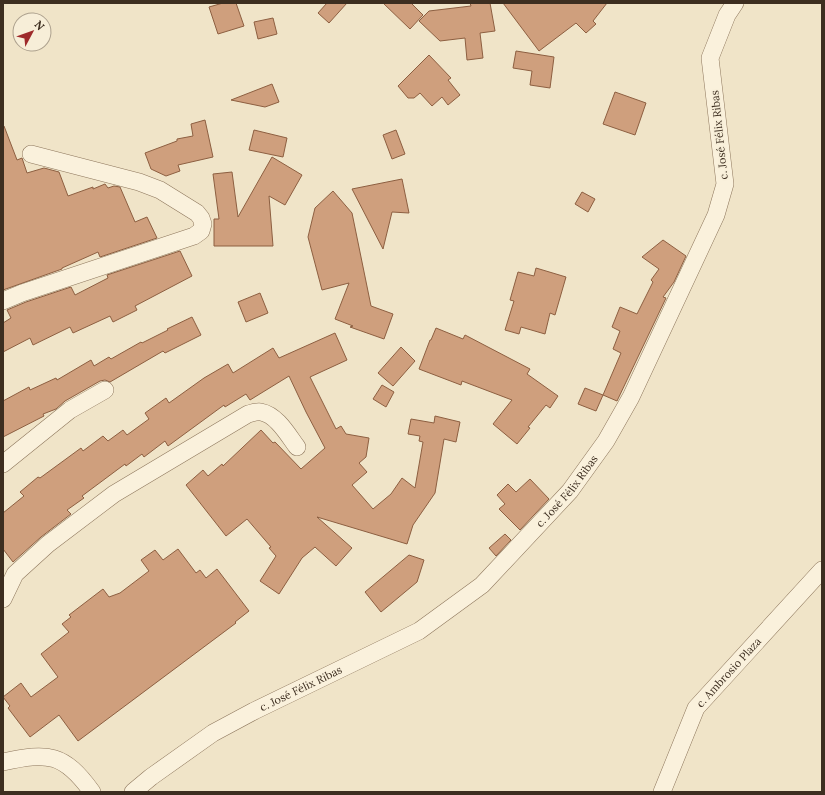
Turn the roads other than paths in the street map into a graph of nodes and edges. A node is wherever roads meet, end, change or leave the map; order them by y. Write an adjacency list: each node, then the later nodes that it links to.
1 (735, 3): 11 (street, c. José Félix Ribas)
2 (31, 154): 3 (street)
3 (3, 301)
4 (105, 390): 6 (street)
5 (297, 446): 8 (street)
6 (3, 464)
7 (822, 570): 12 (street, c. Ambrosio Plaza)
8 (3, 599)
9 (3, 762): 10 (street)
10 (92, 792)
11 (133, 792)
12 (662, 792)

